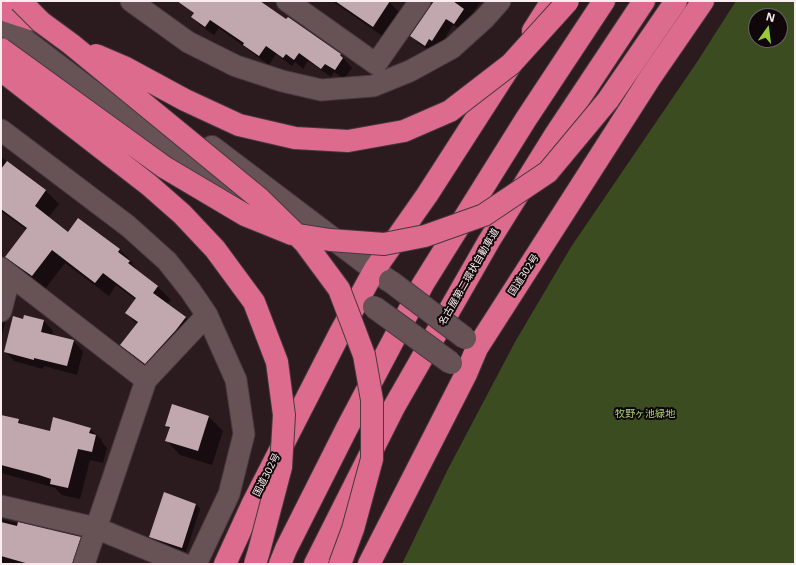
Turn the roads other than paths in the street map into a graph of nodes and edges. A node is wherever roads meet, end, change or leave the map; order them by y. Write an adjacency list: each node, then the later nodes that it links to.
1 (8, 1): 16 (highway, bridge)
2 (19, 1): 16 (highway, bridge); 24 (street)
3 (26, 1): 16 (highway, bridge)
4 (131, 1): 21 (street)
5 (287, 1): 19 (street)
6 (420, 1): 19 (street)
7 (500, 1): 21 (street)
8 (552, 1): 24 (highway, 国道302号)
9 (568, 1): 17 (highway, bridge)
10 (604, 1): 38 (highway)
11 (644, 1): 39 (highway, 名古屋第二環状自動車道)
12 (676, 1): 18 (highway, bridge)
13 (703, 1): 28 (highway, 国道302号)
14 (1, 9): 16 (highway)
15 (1, 22): 25 (street)
16 (41, 22): 17 (highway, bridge)
17 (71, 44): 40 (highway, bridge)
18 (1, 49)
19 (376, 64): 21 (street)
20 (1, 70): 37 (highway, bridge)
21 (378, 84)
22 (1, 130): 27 (street)
23 (6, 272): 26 (street); 30 (street)
24 (382, 275): 25 (highway, 国道302号); 28 (street, bridge)
25 (367, 301): 29 (street, bridge); 36 (highway, 国道302号)
26 (1, 311)
27 (207, 315): 30 (street); 35 (street)
28 (471, 343): 29 (highway, 国道302号)
29 (458, 369): 41 (highway, 国道302号)
30 (146, 380): 32 (street)
31 (1, 506): 32 (street)
32 (96, 528): 33 (street); 34 (street)
33 (84, 564)
34 (183, 564)
35 (196, 564)
36 (224, 564)
37 (254, 564)
38 (280, 564)
39 (314, 564)
40 (340, 564)
41 (369, 564)

